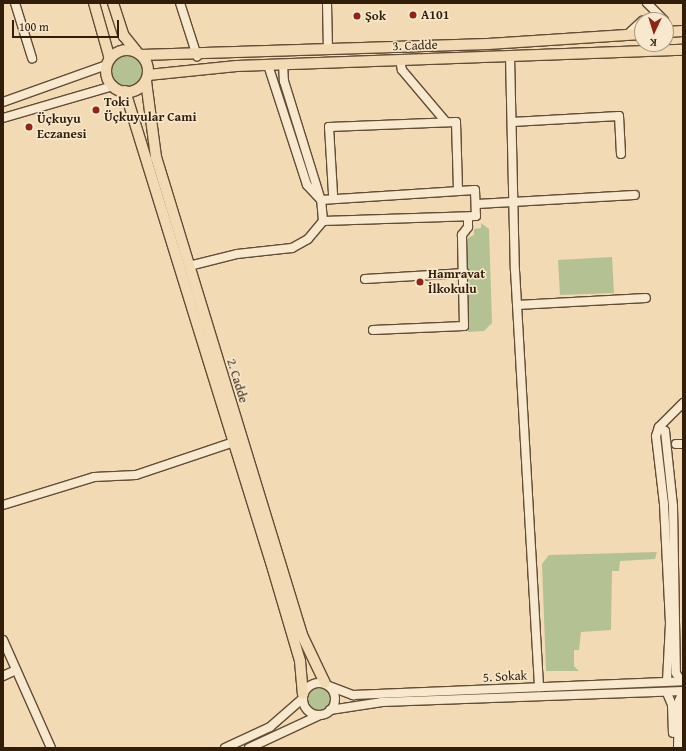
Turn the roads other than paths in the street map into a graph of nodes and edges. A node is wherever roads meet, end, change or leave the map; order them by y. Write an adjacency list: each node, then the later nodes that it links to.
1 (15, 3): 17 (street)
2 (94, 3): 19 (main road)
3 (113, 3): 14 (main road)
4 (180, 3): 15 (street)
5 (327, 3): 12 (street)
6 (647, 3): 7 (street)
7 (654, 10): 8 (street)
8 (652, 12)
9 (634, 28): 10 (street)
10 (628, 34): 11 (main road, 3. Cadde); 12 (main road, 3. Cadde)
11 (634, 34)
12 (328, 50): 15 (main road, 3. Cadde)
13 (683, 50): 16 (main road, 3. Cadde)
14 (139, 53): 15 (main road, 3. Cadde); 19 (main road); 22 (main road)
15 (197, 56)
16 (510, 56): 18 (main road, 3. Cadde); 28 (street)
17 (32, 58)
18 (400, 60): 20 (main road, 3. Cadde); 27 (street)
19 (108, 62): 23 (main road); 25 (street)
20 (283, 64): 21 (main road, 3. Cadde); 33 (street)
21 (268, 65): 22 (main road, 3. Cadde); 33 (street)
22 (147, 78): 24 (main road); 38 (main road, 2. Cadde)
23 (113, 86): 24 (main road); 26 (street)
24 (125, 91): 46 (main road, 2. Cadde)
25 (3, 102)
26 (3, 118)
27 (446, 122): 30 (street); 31 (street)
28 (512, 122): 29 (street); 34 (street)
29 (621, 154)
30 (458, 191): 33 (street); 35 (street)
31 (333, 194)
32 (635, 195): 34 (street)
33 (321, 200): 37 (street)
34 (515, 202): 35 (street); 42 (street)
35 (477, 204): 36 (street)
36 (468, 218): 37 (street); 39 (street)
37 (324, 221): 38 (street)
38 (189, 266): 54 (main road, 2. Cadde)
39 (465, 273): 40 (street); 43 (street)
40 (365, 279)
41 (646, 298): 42 (street)
42 (517, 305): 55 (street)
43 (372, 330)
44 (683, 402): 45 (street)
45 (659, 427): 48 (street); 52 (street)
46 (234, 442): 47 (street); 58 (main road, 2. Cadde)
47 (3, 505)
48 (680, 623): 53 (street)
49 (3, 640): 50 (street)
50 (16, 670): 51 (street); 61 (street)
51 (3, 676)
52 (667, 681): 53 (street, 5. Sokak); 55 (street, 5. Sokak)
53 (682, 681)
54 (327, 685): 55 (street, 5. Sokak); 58 (street); 59 (street)
55 (539, 687)
56 (683, 691): 57 (street, 5. Sokak); 65 (street)
57 (667, 693): 59 (street, 5. Sokak); 64 (street)
58 (303, 696): 60 (street); 62 (street)
59 (330, 710): 60 (street)
60 (320, 715): 63 (street)
61 (51, 748)
62 (225, 748)
63 (249, 748)
64 (673, 748)
65 (678, 748)

